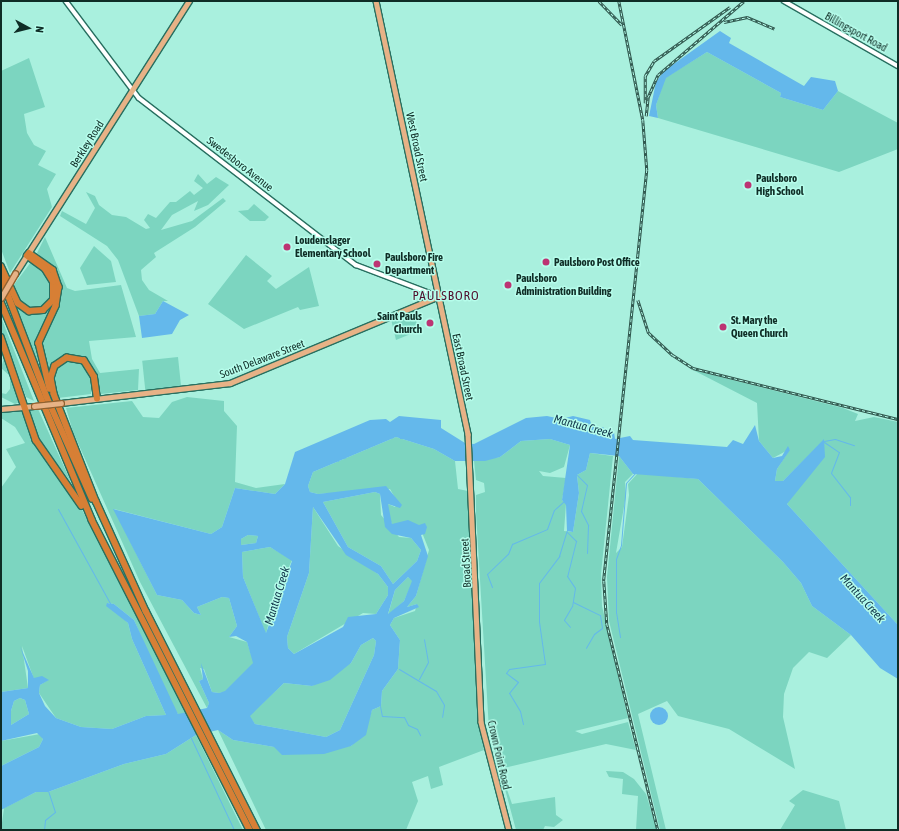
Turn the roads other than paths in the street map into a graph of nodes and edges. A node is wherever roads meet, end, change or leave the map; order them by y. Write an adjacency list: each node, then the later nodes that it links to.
1 (66, 1): 6 (street, Swedesboro Avenue)
2 (188, 1): 6 (main road, Berkley Road)
3 (376, 1): 10 (main road, West Broad Street)
4 (784, 1): 5 (street, Billingsport Road)
5 (898, 66)
6 (131, 91): 7 (main road, Berkley Road); 10 (street, Swedesboro Avenue)
7 (28, 255): 8 (highway); 11 (main road, Berkley Road, bridge); 17 (highway)
8 (1, 266)
9 (1, 276): 20 (highway)
10 (439, 296): 14 (main road, South Delaware Street); 18 (main road, East Broad Street)
11 (1, 298)
12 (1, 302): 19 (highway)
13 (1, 337): 15 (highway)
14 (97, 399): 15 (main road, South Delaware Street, bridge); 17 (highway)
15 (24, 407): 16 (main road, South Delaware Street); 19 (highway)
16 (1, 409)
17 (70, 433): 20 (highway)
18 (468, 442): 21 (main road, Broad Street)
19 (102, 541): 22 (highway)
20 (135, 586): 23 (highway)
21 (480, 683): 24 (main road, Crown Point Road)
22 (248, 830)
23 (257, 830)
24 (509, 830)

